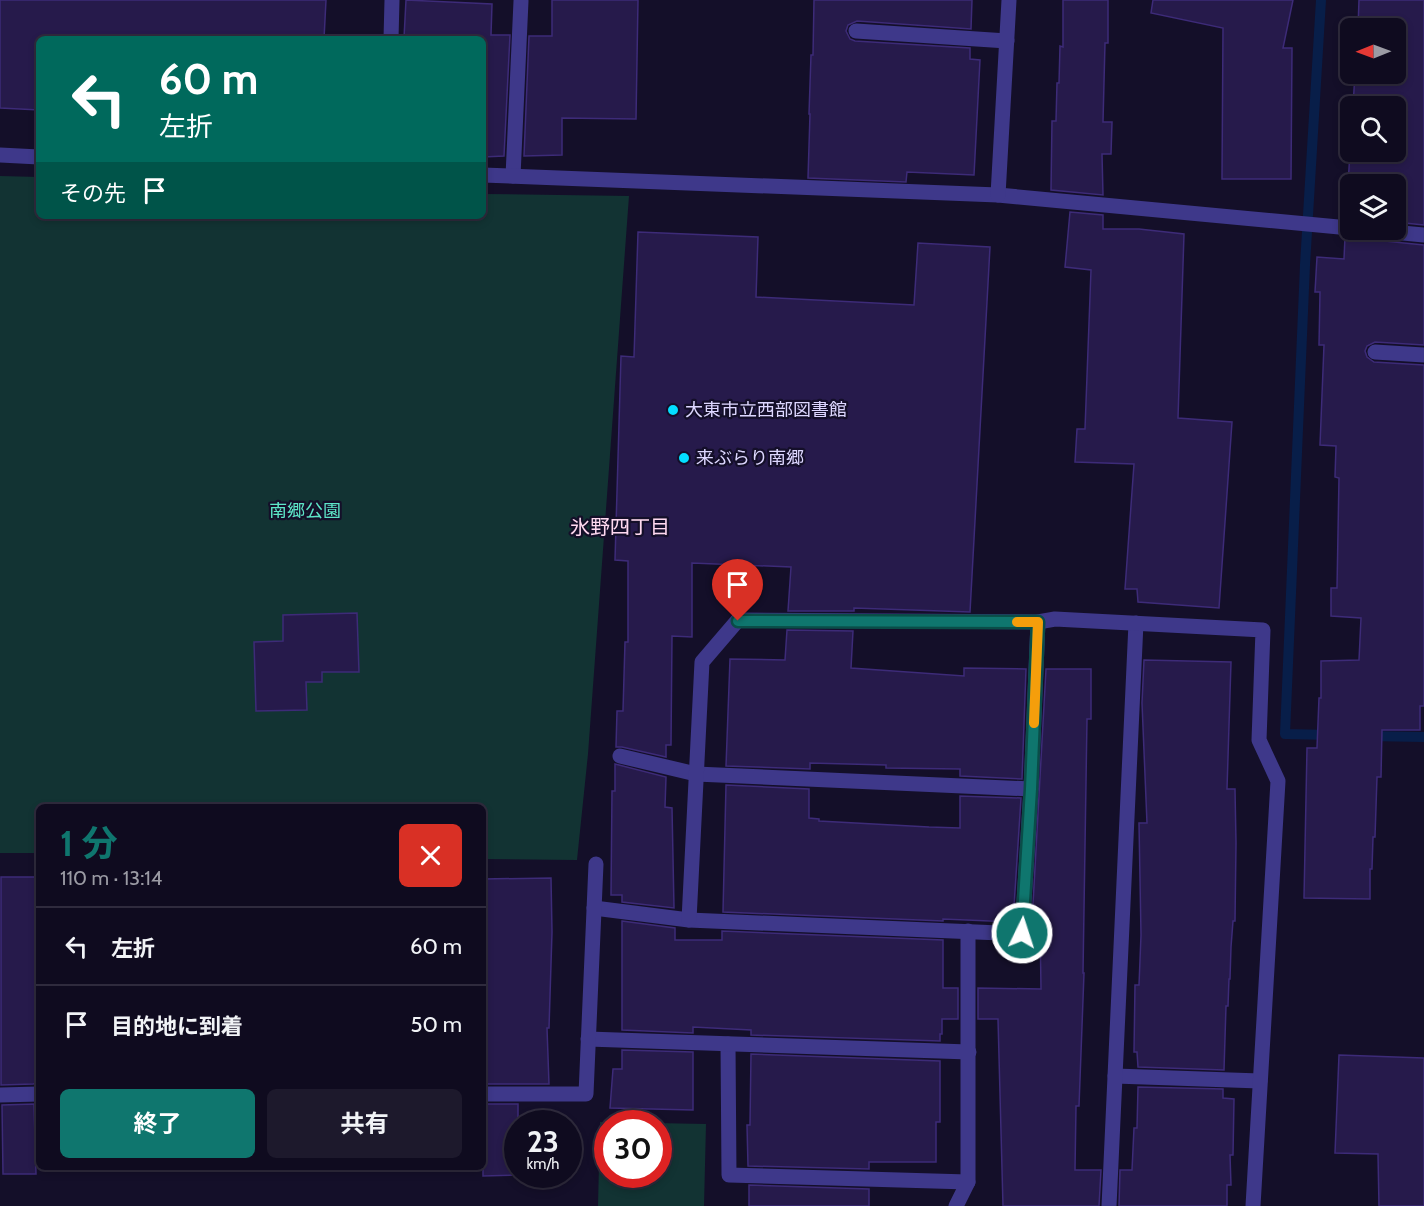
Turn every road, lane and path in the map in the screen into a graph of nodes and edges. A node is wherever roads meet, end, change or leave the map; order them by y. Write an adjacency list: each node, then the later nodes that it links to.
1 (392, 0): 5 (street)
2 (520, 0): 10 (street)
3 (1009, 0): 6 (street)
4 (856, 31): 6 (street)
5 (391, 36)
6 (1007, 41): 11 (street)
7 (0, 155): 8 (street)
8 (36, 157)
9 (486, 175): 10 (street)
10 (513, 176): 11 (street)
11 (998, 195): 12 (street)
12 (1424, 236)
13 (1375, 352): 14 (street)
14 (1424, 355)
15 (1038, 622): 16 (street); 18 (street); 19 (street)
16 (1136, 623): 27 (street); 28 (street)
17 (620, 756): 18 (street)
18 (696, 774): 19 (street); 22 (street)
19 (1031, 789): 23 (street)
20 (596, 864): 21 (street)
21 (594, 908): 22 (street); 24 (street)
22 (688, 920): 23 (street)
23 (968, 931): 26 (street)
24 (588, 1039): 25 (street); 30 (street)
25 (728, 1044): 26 (street); 32 (street)
26 (969, 1052): 32 (street)
27 (1115, 1076): 28 (street); 34 (street)
28 (1260, 1081): 35 (street)
29 (36, 1094): 31 (street)
30 (486, 1094)
31 (0, 1095)
32 (968, 1182): 33 (street)
33 (956, 1206)
34 (1109, 1206)
35 (1253, 1206)

